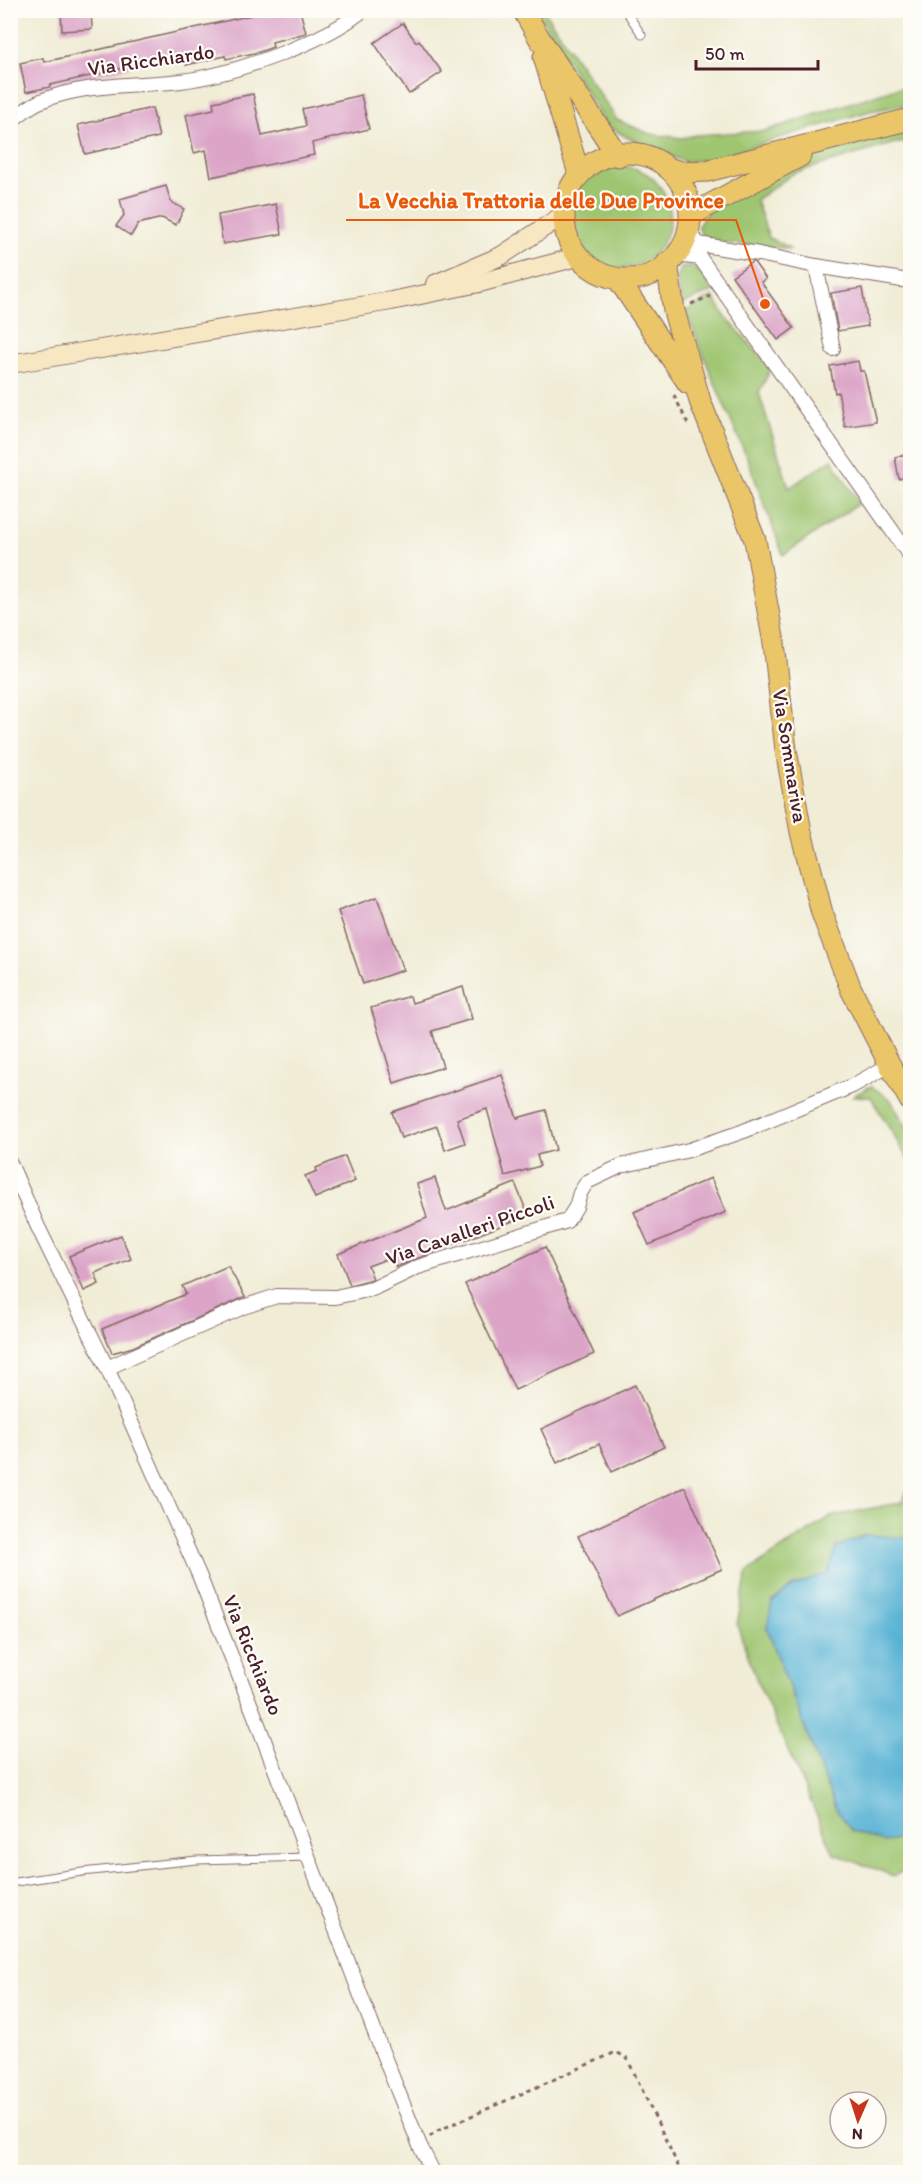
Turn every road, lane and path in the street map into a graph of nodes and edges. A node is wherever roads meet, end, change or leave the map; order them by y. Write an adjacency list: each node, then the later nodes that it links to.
1 (363, 10): 7 (street, Via Ricchiardo)
2 (523, 10): 5 (main road)
3 (625, 10): 4 (lane)
4 (642, 35)
5 (538, 36): 10 (main road); 12 (main road)
6 (10, 83): 7 (lane)
7 (14, 119)
8 (910, 119): 9 (main road)
9 (844, 135): 11 (main road); 14 (main road)
10 (618, 156): 11 (main road); 12 (main road)
11 (668, 168): 14 (main road)
12 (579, 174): 13 (main road)
13 (563, 215): 15 (main road); 21 (main road)
14 (693, 230): 16 (street); 17 (main road); 18 (street)
15 (577, 257): 19 (main road); 21 (main road)
16 (700, 258): 17 (street); 25 (street)
17 (672, 259): 19 (main road); 24 (main road)
18 (816, 266): 20 (street); 22 (street)
19 (618, 279): 24 (main road)
20 (902, 280)
21 (326, 312): 23 (main road)
22 (832, 349)
23 (10, 364)
24 (700, 401): 26 (main road, Via Sommariva)
25 (910, 556)
26 (890, 1065): 27 (main road, Via Sommariva); 29 (street, Via Cavalleri Piccoli)
27 (910, 1100)
28 (10, 1163): 29 (street, Via Ricchiardo)
29 (107, 1368): 30 (street, Via Ricchiardo)
30 (308, 1857): 31 (lane); 32 (street, Via Ricchiardo)
31 (10, 1883)
32 (420, 2146): 33 (street, Via Ricchiardo); 34 (path)
33 (433, 2172)
34 (681, 2172)

